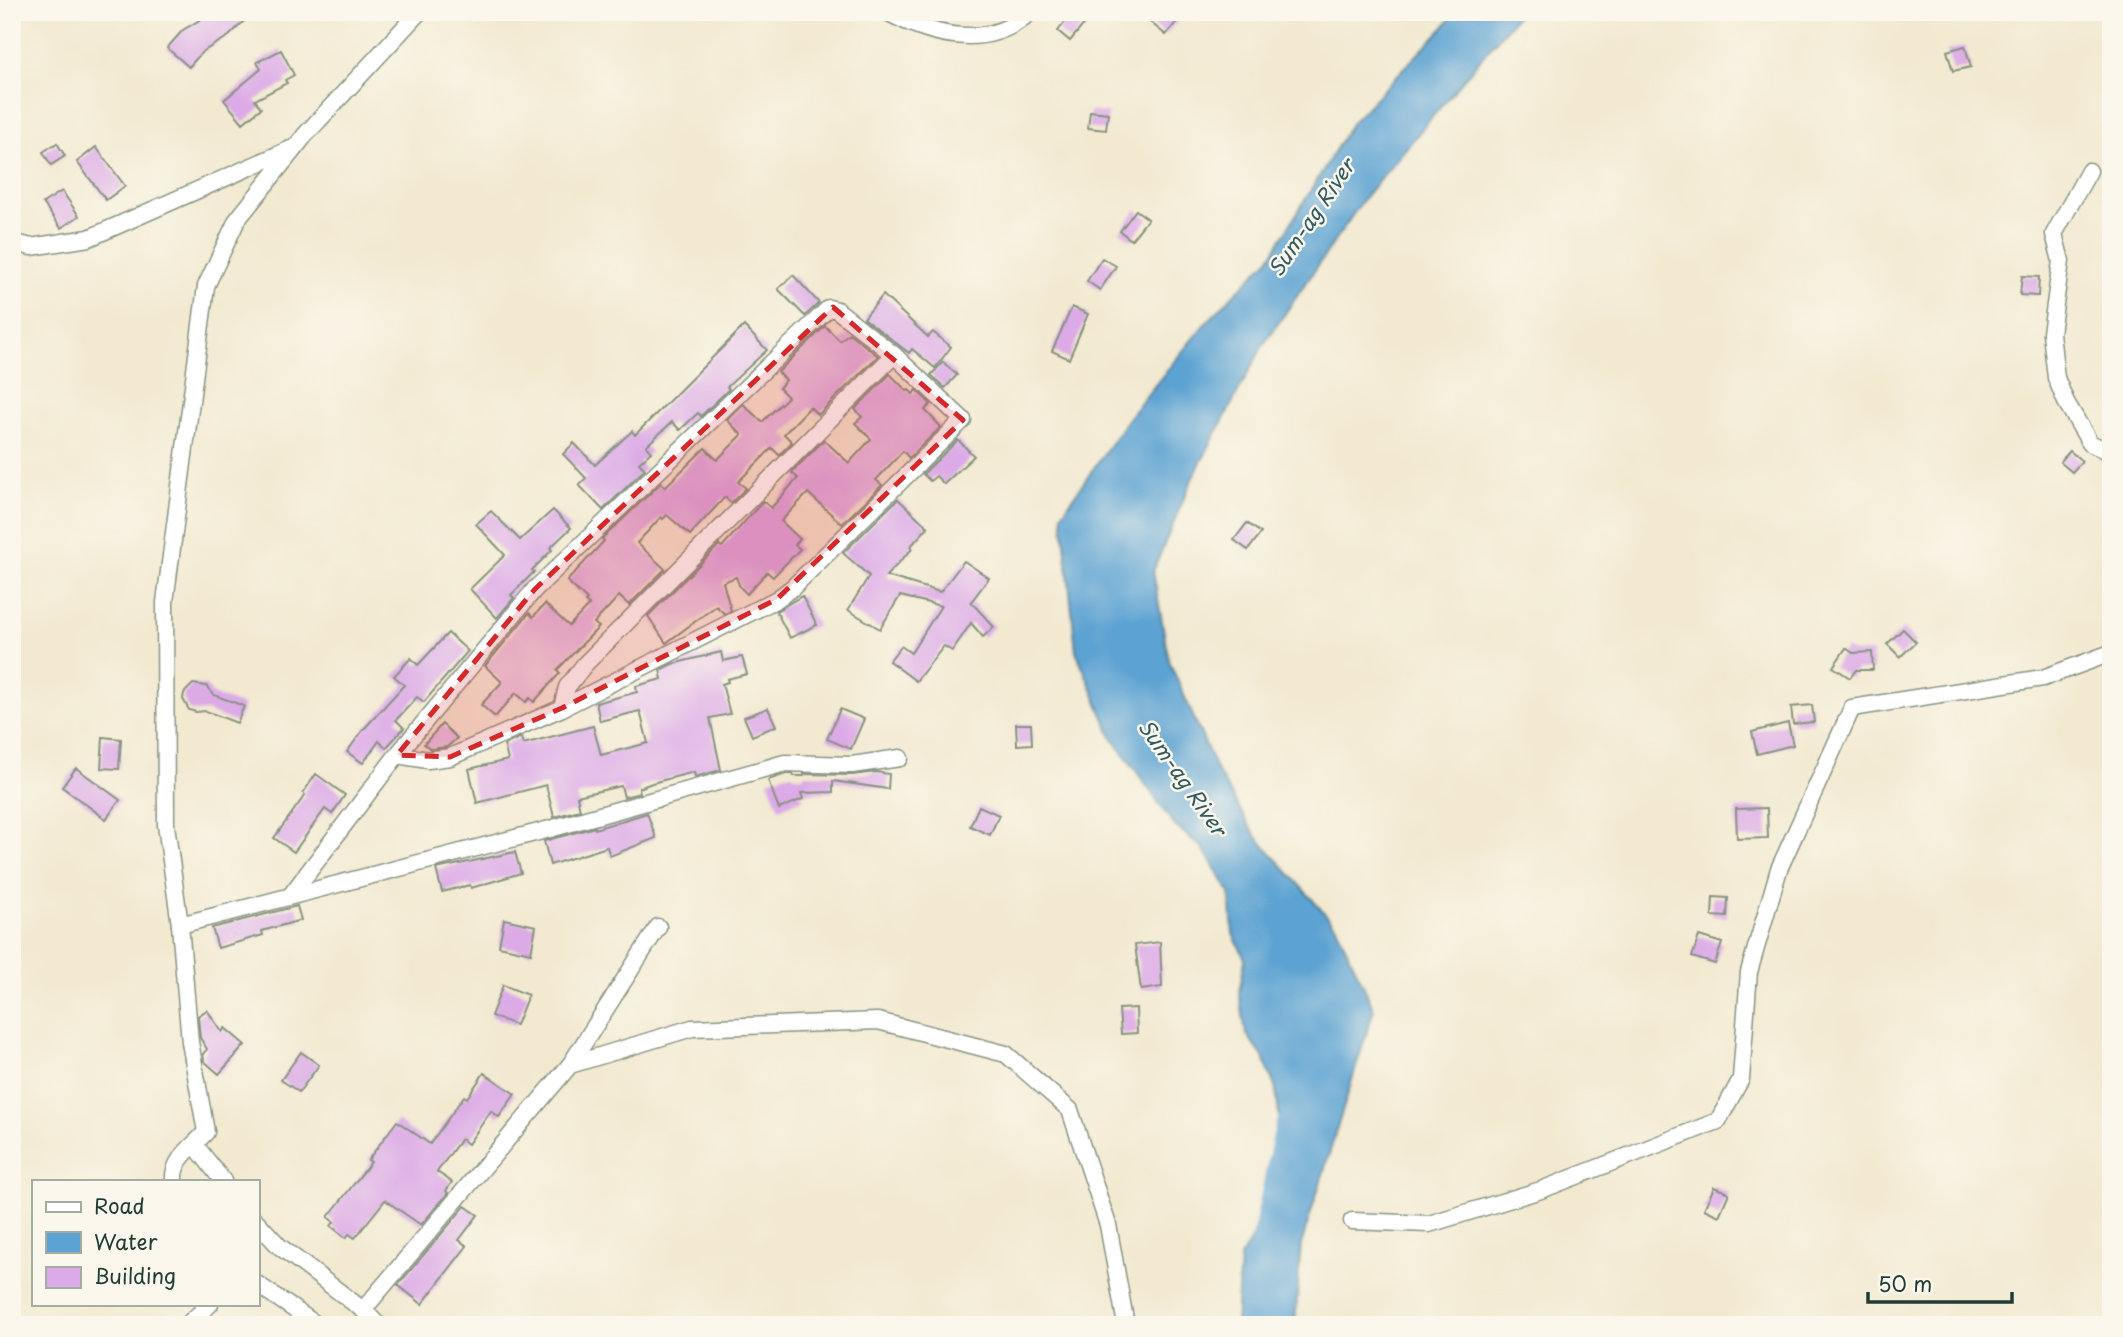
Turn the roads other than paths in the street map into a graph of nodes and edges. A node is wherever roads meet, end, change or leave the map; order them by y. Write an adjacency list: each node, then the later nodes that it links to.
1 (419, 12): 4 (street)
2 (887, 12): 3 (street)
3 (1030, 12)
4 (296, 147): 6 (street); 14 (street)
5 (2090, 171): 8 (street)
6 (12, 242)
7 (894, 355): 10 (street); 10 (street); 11 (street)
8 (2111, 453)
9 (2111, 653): 20 (street)
10 (562, 708): 11 (street)
11 (397, 755): 13 (street)
12 (900, 758): 13 (street)
13 (291, 895): 14 (street)
14 (180, 925): 17 (street)
15 (658, 927): 16 (street)
16 (570, 1065): 24 (street); 28 (street)
17 (195, 1145): 18 (street); 19 (street)
18 (174, 1180)
19 (222, 1180)
20 (1352, 1221)
21 (259, 1224): 24 (street)
22 (259, 1285): 26 (street)
23 (208, 1306): 25 (street)
24 (363, 1310): 27 (street)
25 (187, 1325)
26 (317, 1325)
27 (378, 1325)
28 (1126, 1325)

